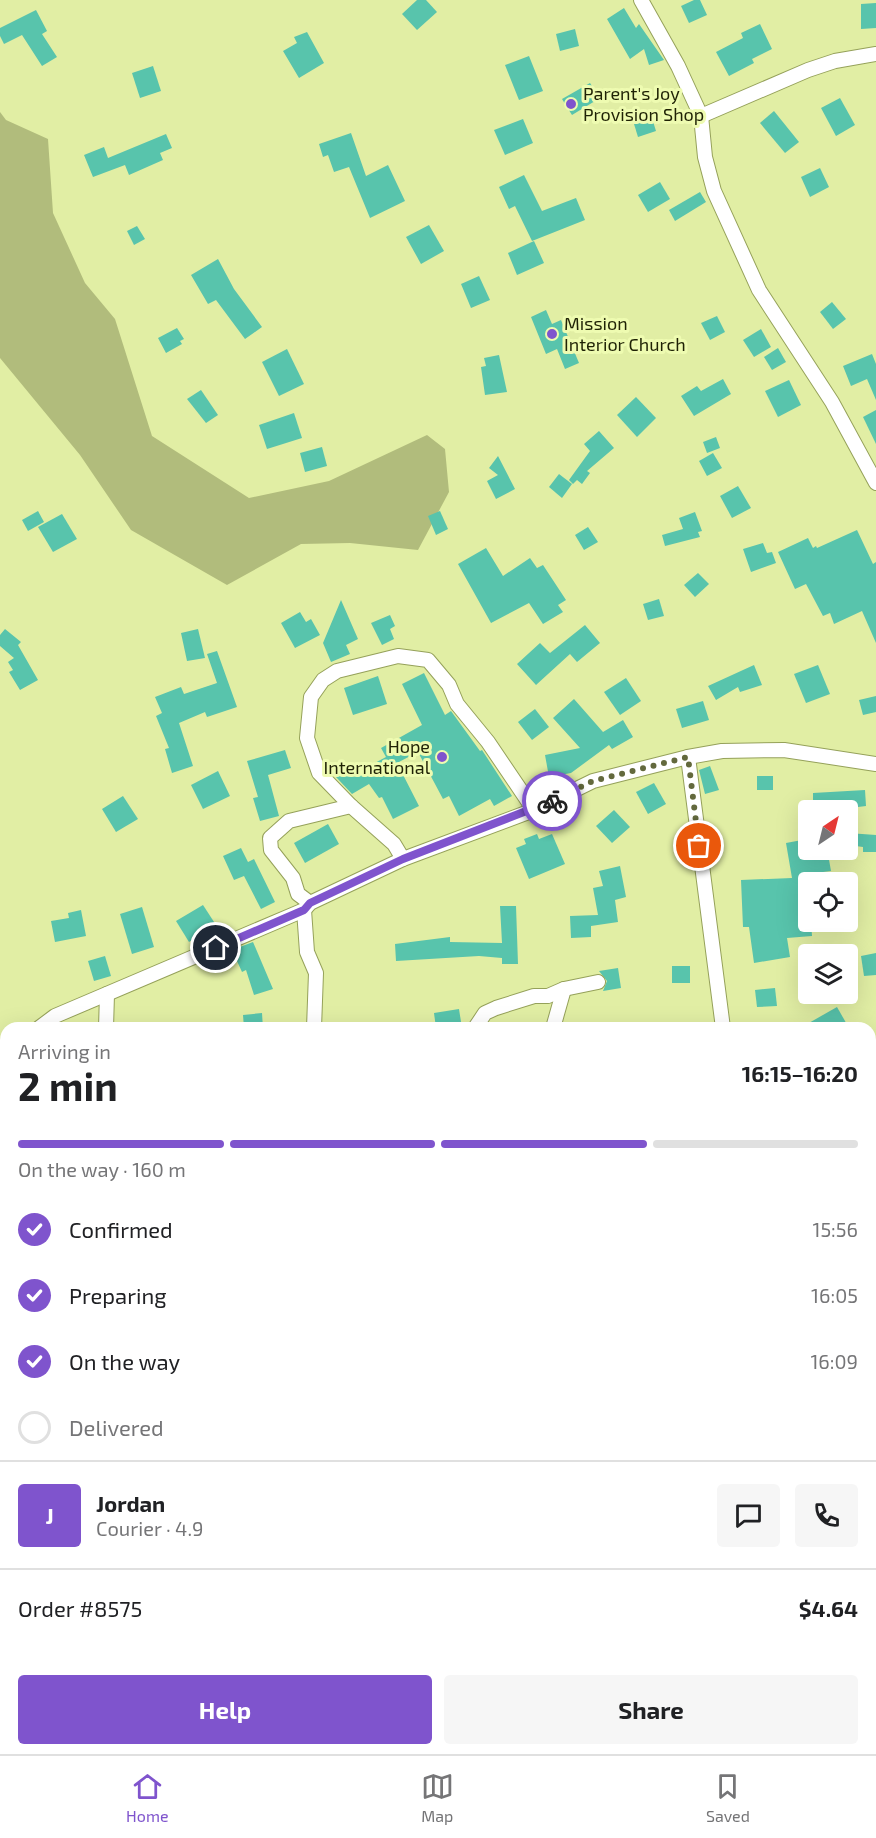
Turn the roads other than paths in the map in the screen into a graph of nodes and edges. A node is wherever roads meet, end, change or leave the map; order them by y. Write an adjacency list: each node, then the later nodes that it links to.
1 (641, 0): 3 (street)
2 (876, 54): 3 (street)
3 (701, 116): 4 (street)
4 (872, 461): 5 (street)
5 (876, 483)
6 (688, 757): 7 (street); 9 (street); 20 (street)
7 (876, 764)
8 (351, 806): 9 (street); 10 (street); 11 (street)
9 (534, 810): 10 (street)
10 (403, 859): 11 (street)
11 (307, 907): 14 (street); 17 (street)
12 (598, 982): 13 (street)
13 (564, 989): 18 (street); 19 (street)
14 (107, 994): 15 (street); 16 (street)
15 (47, 1022)
16 (106, 1022)
17 (314, 1022)
18 (479, 1022)
19 (555, 1022)
20 (722, 1022)

